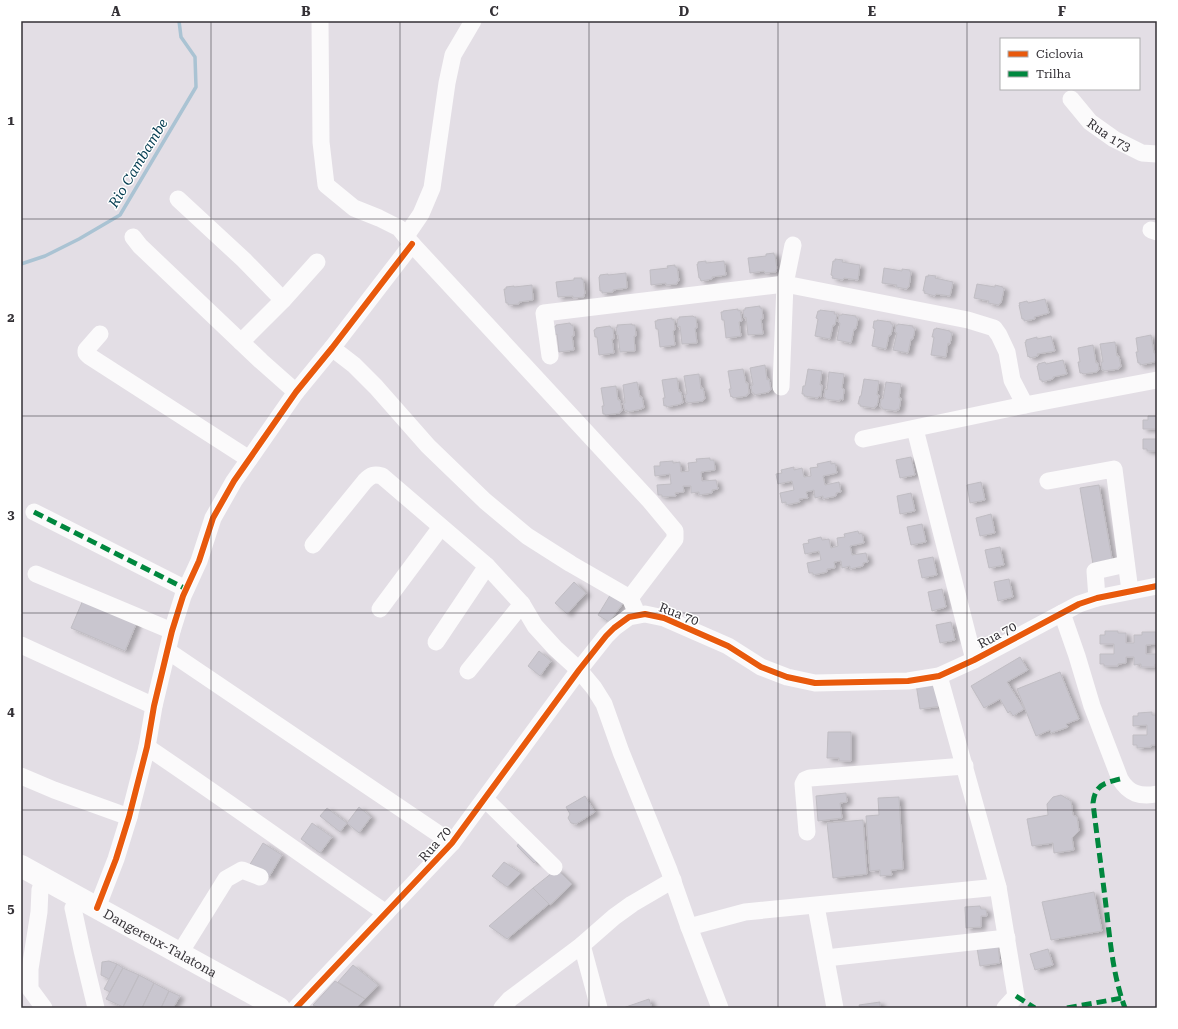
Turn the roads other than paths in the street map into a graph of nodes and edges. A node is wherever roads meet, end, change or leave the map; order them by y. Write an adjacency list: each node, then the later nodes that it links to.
1 (320, 21): 7 (street)
2 (473, 21): 7 (street)
3 (1071, 99): 4 (street, Rua 173)
4 (1157, 154)
5 (178, 198): 11 (street)
6 (133, 237): 13 (street)
7 (409, 240): 14 (street); 33 (street)
8 (793, 245): 10 (street)
9 (317, 262): 11 (street)
10 (785, 284): 15 (street); 17 (street); 19 (street)
11 (283, 300): 13 (street)
12 (100, 334): 22 (street)
13 (241, 342): 18 (street)
14 (332, 348): 18 (street); 33 (street)
15 (550, 356)
16 (1157, 380): 19 (street)
17 (781, 387)
18 (296, 392): 22 (street)
19 (1025, 405): 20 (street)
20 (915, 429): 21 (street); 43 (street)
21 (863, 439)
22 (249, 459): 31 (street)
23 (1048, 481): 27 (street)
24 (34, 512): 31 (street)
25 (441, 527): 26 (street); 28 (street); 36 (street)
26 (314, 545)
27 (1126, 564): 32 (street); 34 (street)
28 (487, 566): 35 (street); 40 (street)
29 (36, 574): 39 (street)
30 (1157, 586): 32 (street, Rua 70)
31 (186, 589): 39 (street)
32 (1130, 591): 34 (street, Rua 70)
33 (630, 598): 38 (street)
34 (1097, 598): 37 (street, Rua 70)
35 (522, 604): 44 (street); 45 (street)
36 (380, 609)
37 (1062, 612): 43 (street, Rua 70); 51 (street)
38 (637, 615): 44 (street, Rua 70); 46 (street, Rua 70)
39 (172, 631): 42 (street)
40 (436, 642)
41 (21, 645): 47 (street)
42 (168, 651): 47 (street); 55 (street)
43 (974, 660): 46 (street, Rua 70)
44 (579, 670): 52 (street, Rua 70); 60 (street)
45 (468, 671)
46 (939, 676): 49 (street)
47 (154, 706): 48 (street)
48 (147, 747): 53 (street); 66 (street)
49 (965, 766): 54 (street); 61 (street)
50 (21, 776): 53 (street)
51 (1157, 794)
52 (485, 799): 55 (street, Rua 70); 57 (street)
53 (129, 817): 65 (street)
54 (807, 832)
55 (452, 843): 66 (street, Rua 70)
56 (21, 866): 65 (main road, Dangereux-Talatona)
57 (554, 867)
58 (260, 877): 70 (street)
59 (21, 879): 62 (main road, Dangereux-Talatona)
60 (673, 880): 67 (street); 69 (street)
61 (998, 887): 63 (street); 68 (street)
62 (40, 889): 64 (main road, Dangereux-Talatona); 72 (street)
63 (816, 906): 67 (street); 71 (street)
64 (74, 908): 73 (street); 74 (main road, Dangereux-Talatona)
65 (96, 908): 70 (main road, Dangereux-Talatona)
66 (386, 913): 76 (street, Rua 70)
67 (689, 927): 79 (street)
68 (1006, 938): 71 (street); 81 (street)
69 (582, 945): 77 (street); 78 (street)
70 (180, 953): 75 (main road, Dangereux-Talatona)
71 (826, 958): 80 (street)
72 (44, 1008)
73 (96, 1008)
74 (255, 1008)
75 (279, 1008)
76 (296, 1008)
77 (502, 1008)
78 (598, 1008)
79 (720, 1008)
80 (835, 1008)
81 (1005, 1008)

